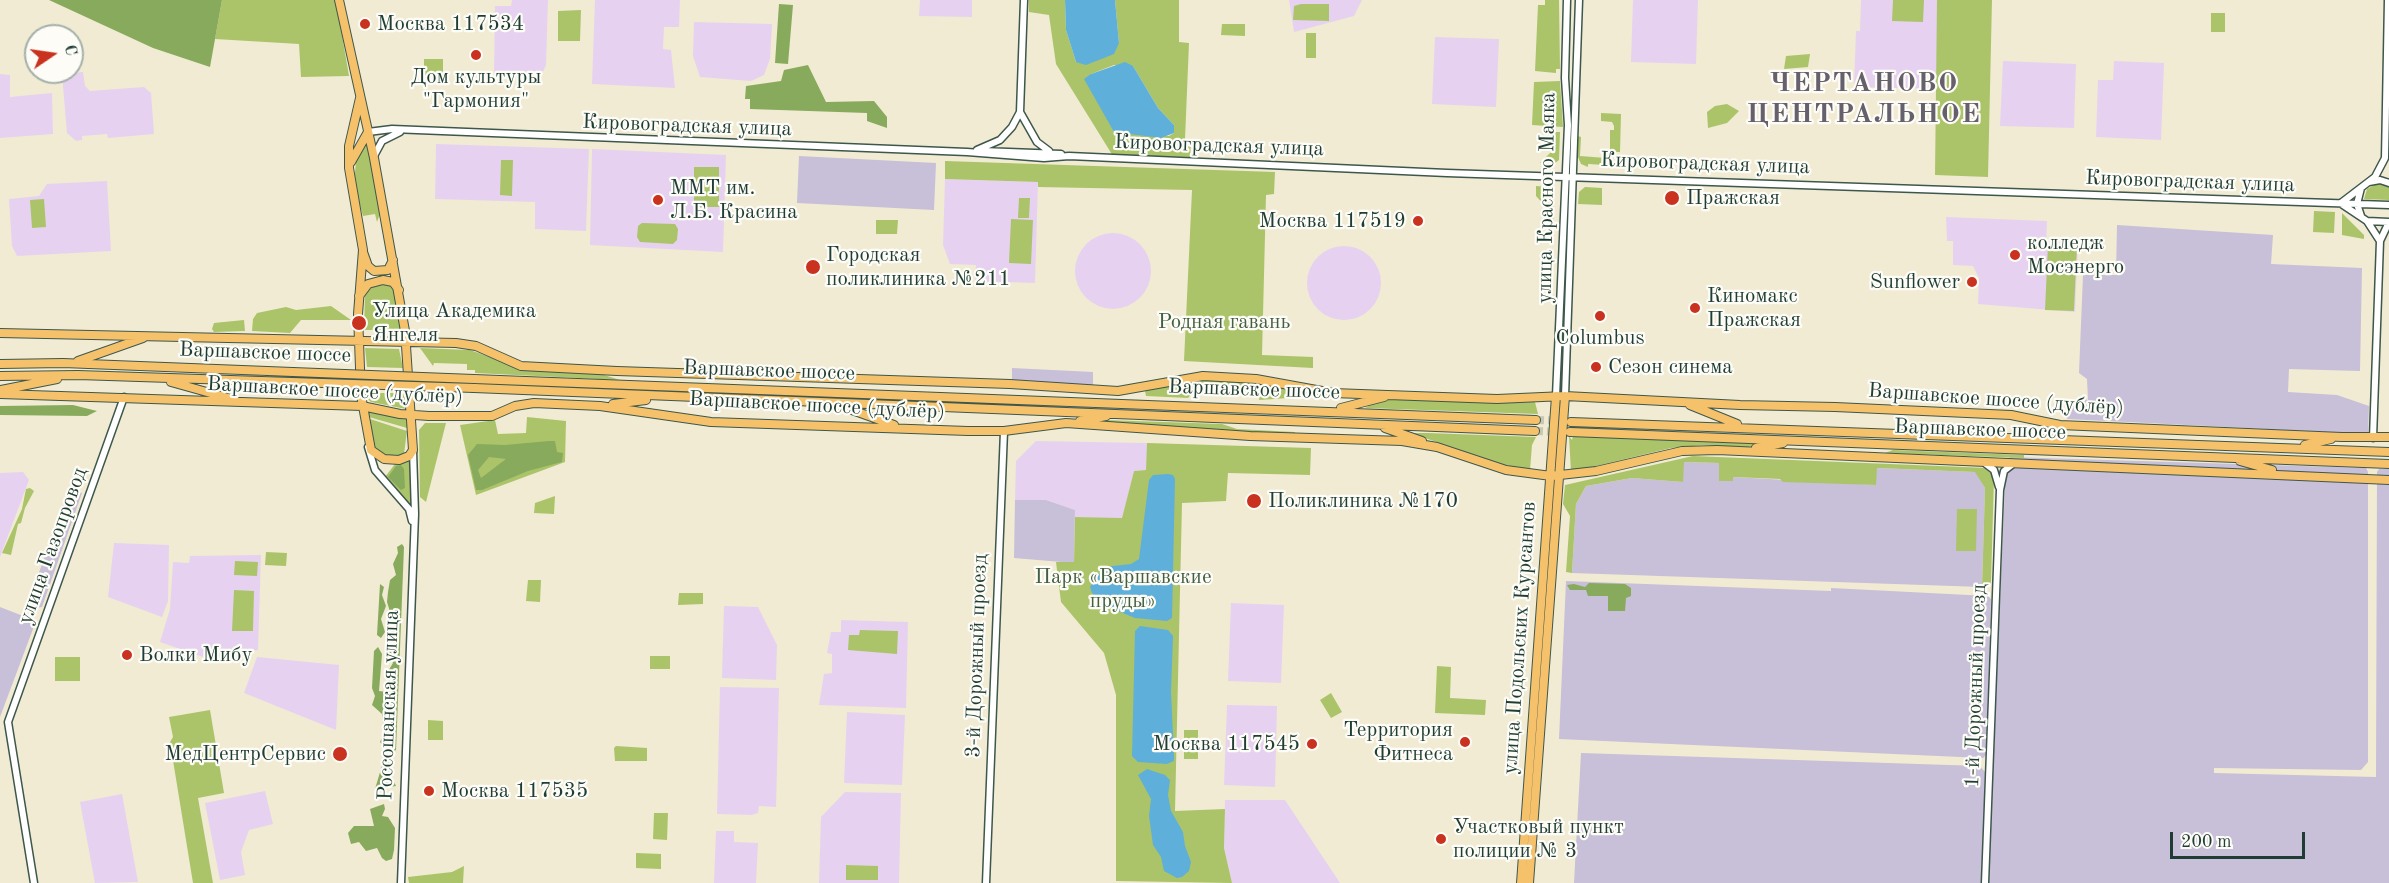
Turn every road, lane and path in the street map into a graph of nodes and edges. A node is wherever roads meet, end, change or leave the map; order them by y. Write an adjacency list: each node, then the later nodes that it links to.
1 (339, 0): 6 (main road)
2 (1024, 0): 7 (street)
3 (1567, 0): 23 (street, улица Красного Маяка)
4 (1579, 0): 23 (street, улица Красного Маяка)
5 (2388, 0): 24 (street)
6 (360, 98): 11 (main road); 22 (main road)
7 (1020, 112): 8 (street); 9 (street)
8 (1012, 127): 9 (street); 12 (street)
9 (1028, 129): 13 (street)
10 (407, 131): 11 (street, Кировоградская улица); 15 (street, Кировоградская улица); 20 (street, Кировоградская улица)
11 (368, 132): 20 (main road); 22 (main road)
12 (1000, 140): 14 (street); 18 (street)
13 (1037, 142): 16 (street); 17 (street)
14 (976, 150): 15 (street, Кировоградская улица); 18 (street, Кировоградская улица)
15 (967, 152): 18 (street, Кировоградская улица)
16 (1034, 152): 17 (street, Кировоградская улица); 18 (street, Кировоградская улица); 21 (street)
17 (1050, 152): 19 (street, Кировоградская улица)
18 (1001, 153): 21 (street, Кировоградская улица)
19 (1068, 156): 21 (street, Кировоградская улица); 23 (street, Кировоградская улица)
20 (374, 158): 34 (main road)
21 (1027, 158)
22 (349, 168): 33 (main road)
23 (1569, 177): 27 (street, Кировоградская улица); 50 (street, улица Красного Маяка)
24 (2368, 182): 25 (street); 26 (street)
25 (2389, 183)
26 (2362, 187): 27 (street); 28 (street)
27 (2340, 203): 28 (street, Кировоградская улица); 30 (street, Кировоградская улица)
28 (2357, 204): 29 (street, Кировоградская улица); 30 (street)
29 (2389, 205)
30 (2364, 219): 31 (street, Кировоградская улица); 32 (street)
31 (2389, 222): 32 (street)
32 (2380, 241): 72 (street)
33 (363, 250): 34 (main road); 36 (main road)
34 (394, 259): 35 (main road)
35 (400, 291): 36 (main road); 40 (main road)
36 (358, 297): 39 (main road)
37 (0, 333): 38 (main road, Варшавское шоссе (дублёр))
38 (147, 337): 39 (main road, Варшавское шоссе (дублёр)); 41 (main road)
39 (358, 341): 40 (main road, Варшавское шоссе (дублёр)); 56 (main road)
40 (406, 342): 43 (main road, Варшавское шоссе (дублёр)); 60 (main road, Россошанская улица)
41 (63, 363): 42 (main road, Варшавское шоссе); 47 (main road, Варшавское шоссе, bridge)
42 (0, 364)
43 (599, 370): 47 (main road); 49 (main road, Варшавское шоссе (дублёр))
44 (78, 375): 45 (main road, Варшавское шоссе); 46 (main road, Варшавское шоссе); 48 (main road)
45 (0, 376)
46 (152, 378): 52 (main road, Варшавское шоссе, bridge); 54 (main road)
47 (650, 385): 58 (main road, Варшавское шоссе)
48 (0, 392): 51 (main road, Варшавское шоссе (дублёр))
49 (1400, 395): 50 (main road, Варшавское шоссе (дублёр)); 58 (main road)
50 (1561, 396): 53 (main road, Варшавское шоссе (дублёр)); 85 (main road, улица Подольских Курсантов)
51 (124, 397): 54 (main road, Варшавское шоссе (дублёр)); 89 (street, улица Газопровод)
52 (667, 397): 55 (main road, Варшавское шоссе); 57 (main road)
53 (1677, 401): 65 (main road); 70 (main road, Варшавское шоссе (дублёр))
54 (245, 402): 56 (main road, Варшавское шоссе (дублёр))
55 (832, 403): 59 (main road, Варшавское шоссе); 66 (main road)
56 (362, 406): 60 (main road, Варшавское шоссе (дублёр)); 74 (main road, Россошанская улица)
57 (600, 406): 60 (main road, Варшавское шоссе (дублёр)); 66 (main road, Варшавское шоссе (дублёр))
58 (1309, 410): 61 (main road, Варшавское шоссе)
59 (1120, 414): 63 (main road); 64 (main road, Варшавское шоссе)
60 (412, 416): 77 (main road, Россошанская улица)
61 (1536, 420)
62 (1571, 422): 65 (main road, Варшавское шоссе)
63 (1066, 423): 67 (main road, Варшавское шоссе (дублёр)); 75 (main road, Варшавское шоссе (дублёр))
64 (1378, 425): 68 (main road, Варшавское шоссе); 75 (main road)
65 (1747, 427): 76 (main road, Варшавское шоссе)
66 (907, 429): 67 (main road, Варшавское шоссе (дублёр))
67 (1004, 431): 91 (street, 3-й Дорожный проезд)
68 (1535, 431)
69 (1570, 432): 73 (main road, Варшавское шоссе)
70 (2342, 437): 72 (main road, Варшавское шоссе (дублёр)); 76 (main road)
71 (2389, 437): 72 (main road, Варшавское шоссе (дублёр))
72 (2373, 438)
73 (1799, 441): 78 (main road); 80 (main road, Варшавское шоссе)
74 (368, 444): 77 (main road); 88 (street, Россошанская улица)
75 (1437, 447): 85 (main road, Варшавское шоссе (дублёр))
76 (2295, 448): 79 (main road, Варшавское шоссе)
77 (413, 450): 88 (street, Россошанская улица)
78 (1742, 450): 81 (main road); 85 (main road)
79 (2389, 452)
80 (2227, 457): 83 (main road, Варшавское шоссе); 84 (main road)
81 (1973, 461): 82 (main road); 87 (street)
82 (2024, 463): 84 (main road); 87 (street)
83 (2389, 464)
84 (2286, 474): 86 (main road)
85 (1555, 476): 92 (main road, улица Подольских Курсантов); 93 (main road, улица Подольских Курсантов)
86 (2389, 480)
87 (2000, 490): 94 (street, 1-й Дорожный проезд)
88 (414, 528): 90 (street, Россошанская улица)
89 (34, 883)
90 (401, 883)
91 (986, 883)
92 (1521, 883)
93 (1529, 883)
94 (1985, 883)

